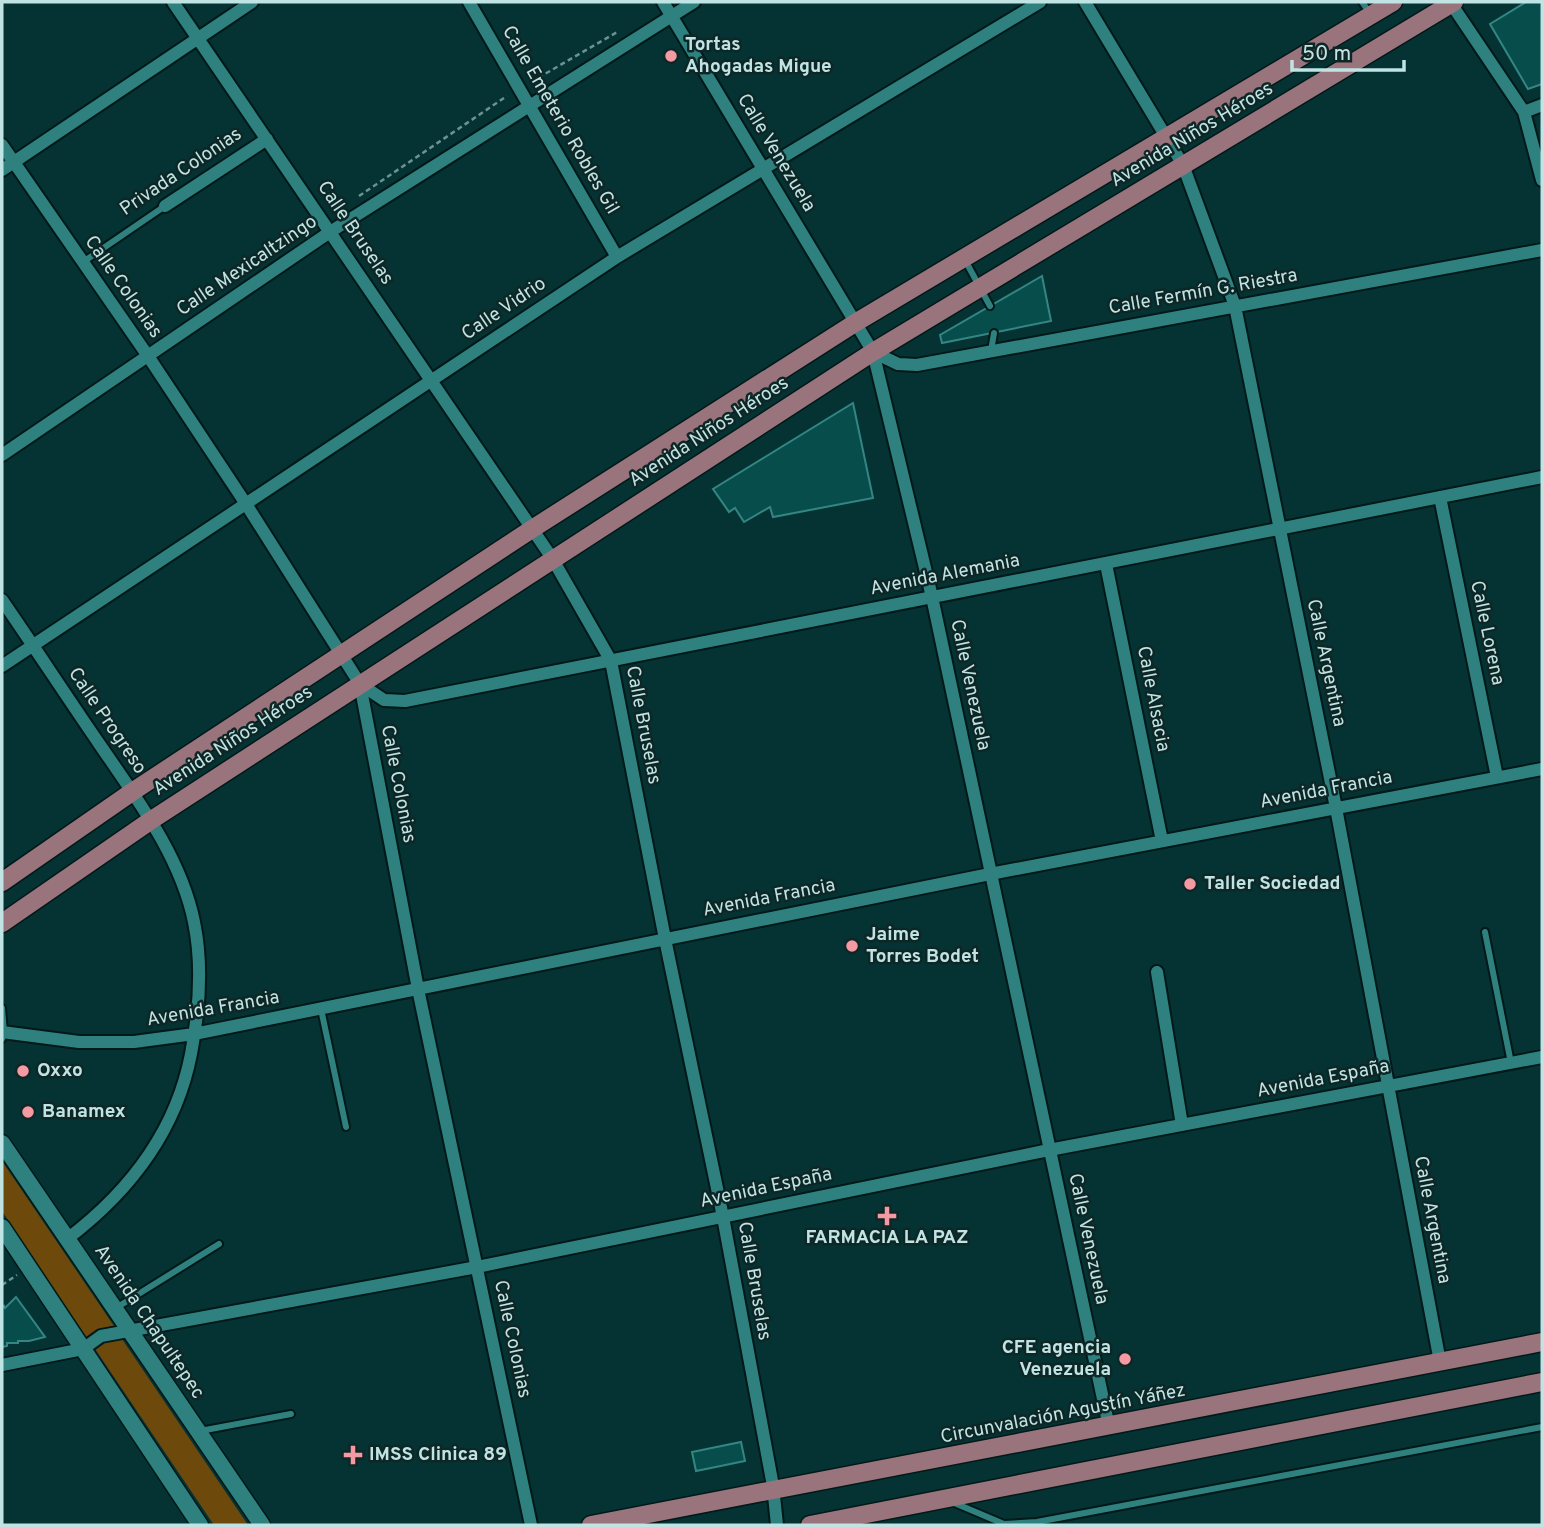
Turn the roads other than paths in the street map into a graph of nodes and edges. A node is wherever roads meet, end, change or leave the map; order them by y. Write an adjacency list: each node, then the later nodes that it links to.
1 (173, 2): 12 (street, Calle Bruselas)
2 (252, 2): 12 (street)
3 (469, 2): 13 (street, Calle Emeterio Robles Gil)
4 (663, 2): 11 (street, Calle Venezuela)
5 (694, 2): 11 (street, Calle Mexicaltzingo)
6 (1040, 2): 21 (street, Calle Vidrio)
7 (1085, 2): 16 (street, Calle Argentina)
8 (1392, 2): 10 (main road, Avenida Niños Héroes)
9 (1452, 2): 15 (street); 20 (main road, Avenida Niños Héroes)
10 (1367, 8): 16 (main road, Avenida Niños Héroes)
11 (671, 16): 13 (street, Calle Mexicaltzingo); 21 (street, Calle Venezuela)
12 (198, 38): 17 (street, Calle Bruselas); 19 (street)
13 (529, 105): 25 (street, Calle Mexicaltzingo); 27 (street, Calle Emeterio Robles Gil)
14 (1542, 105): 15 (street)
15 (1524, 112): 23 (street)
16 (1167, 138): 20 (street, Calle Argentina); 28 (main road, Avenida Niños Héroes)
17 (267, 139): 24 (street, Privada Colonias); 25 (street, Calle Bruselas)
18 (2, 145): 19 (street, Calle Colonias)
19 (14, 162): 22 (street); 29 (street, Calle Colonias)
20 (1183, 165): 30 (main road, Avenida Niños Héroes); 32 (street, Calle Argentina)
21 (763, 169): 27 (street, Calle Vidrio); 33 (street, Calle Venezuela)
22 (2, 170)
23 (1542, 180)
24 (164, 205): 29 (lane, Privada Colonias)
25 (330, 232): 37 (street, Calle Mexicaltzingo); 38 (street, Calle Bruselas)
26 (1542, 250): 32 (street, Calle Fermín G. Riestra)
27 (617, 257): 38 (street, Calle Vidrio)
28 (964, 258): 30 (lane); 33 (main road, Avenida Niños Héroes)
29 (83, 262): 37 (street, Calle Colonias)
30 (980, 287): 31 (lane); 36 (main road, Avenida Niños Héroes)
31 (990, 306)
32 (1236, 306): 35 (street, Calle Fermín G. Riestra); 44 (street, Calle Argentina)
33 (855, 323): 36 (street, Calle Venezuela); 43 (main road, Avenida Niños Héroes)
34 (994, 333): 35 (lane)
35 (991, 351): 36 (street, Calle Fermín G. Riestra)
36 (873, 352): 45 (main road, Avenida Niños Héroes); 47 (street, Calle Venezuela)
37 (148, 356): 39 (street, Calle Mexicaltzingo); 42 (street, Calle Colonias)
38 (432, 380): 42 (street, Calle Vidrio); 43 (street, Calle Bruselas)
39 (2, 455)
40 (1542, 477): 41 (street, Avenida Alemania)
41 (1440, 497): 44 (street, Avenida Alemania); 55 (street, Calle Lorena)
42 (246, 504): 49 (street, Calle Vidrio); 50 (street, Calle Colonias)
43 (532, 529): 45 (street, Calle Bruselas); 50 (main road, Avenida Niños Héroes)
44 (1279, 529): 46 (street, Avenida Alemania); 57 (street, Calle Argentina)
45 (552, 558): 51 (street, Calle Bruselas); 53 (main road, Avenida Niños Héroes)
46 (1106, 564): 47 (street, Avenida Alemania); 59 (street, Calle Alsacia)
47 (932, 597): 51 (street, Avenida Alemania); 60 (street, Calle Venezuela)
48 (2, 600): 49 (street, Calle Progreso)
49 (33, 645): 52 (street, Calle Vidrio); 56 (street, Calle Progreso)
50 (342, 654): 53 (street, Calle Colonias); 56 (main road, Avenida Niños Héroes)
51 (611, 661): 53 (street, Avenida Alemania); 64 (street, Calle Bruselas)
52 (2, 666)
53 (359, 684): 58 (main road, Avenida Niños Héroes); 66 (street, Calle Colonias)
54 (1542, 769): 55 (street, Avenida Francia)
55 (1497, 777): 57 (street, Avenida Francia)
56 (132, 792): 58 (street, Calle Progreso); 61 (main road, Avenida Niños Héroes)
57 (1336, 808): 59 (street, Avenida Francia); 73 (street, Calle Argentina)
58 (150, 821): 62 (main road, Avenida Niños Héroes); 70 (street, Calle Progreso)
59 (1162, 841): 60 (street, Avenida Francia)
60 (990, 874): 64 (street, Avenida Francia); 77 (street, Calle Venezuela)
61 (2, 882)
62 (2, 923)
63 (1485, 932): 72 (lane)
64 (665, 939): 66 (street, Avenida Francia); 78 (street, Calle Bruselas)
65 (1157, 972): 74 (street)
66 (418, 989): 68 (street, Avenida Francia); 82 (street, Calle Colonias)
67 (2, 1008): 69 (lane)
68 (321, 1009): 70 (street, Avenida Francia); 75 (lane)
69 (3, 1034): 70 (street, Avenida Francia)
70 (194, 1034): 80 (street, Calle Progreso)
71 (1542, 1058): 72 (street, Avenida España)
72 (1511, 1063): 73 (street, Avenida España)
73 (1387, 1087): 74 (street, Avenida España); 87 (street, Calle Argentina)
74 (1182, 1125): 77 (street, Avenida España)
75 (346, 1127)
76 (2, 1143): 80 (street, Avenida Chapultepec)
77 (1049, 1150): 78 (street, Avenida España); 91 (street, Calle Venezuela)
78 (723, 1217): 82 (street, Avenida España); 94 (street, Calle Bruselas)
79 (2, 1227): 86 (street)
80 (67, 1239): 83 (street, Avenida Chapultepec)
81 (219, 1244): 83 (lane)
82 (477, 1267): 84 (street, Avenida España); 99 (street, Calle Colonias)
83 (115, 1309): 84 (street, Avenida Chapultepec)
84 (130, 1331): 86 (street, Avenida España); 93 (street, Avenida Chapultepec)
85 (1542, 1342): 87 (main road, Circunvalación Agustín Yáñez)
86 (83, 1349): 88 (street, Avenida España); 97 (street)
87 (1440, 1362): 91 (main road, Circunvalación Agustín Yáñez)
88 (2, 1365)
89 (1542, 1382): 95 (main road)
90 (291, 1414): 93 (lane)
91 (1109, 1427): 94 (main road, Circunvalación Agustín Yáñez)
92 (1542, 1427): 95 (lane)
93 (198, 1431): 98 (street, Avenida Chapultepec)
94 (774, 1491): 100 (main road, Circunvalación Agustín Yáñez); 101 (street, Calle Bruselas)
95 (945, 1499): 96 (main road)
96 (877, 1512): 102 (main road); 103 (main road)
97 (201, 1525)
98 (262, 1525)
99 (531, 1525)
100 (591, 1525)
101 (778, 1525)
102 (810, 1525)
103 (858, 1525)

